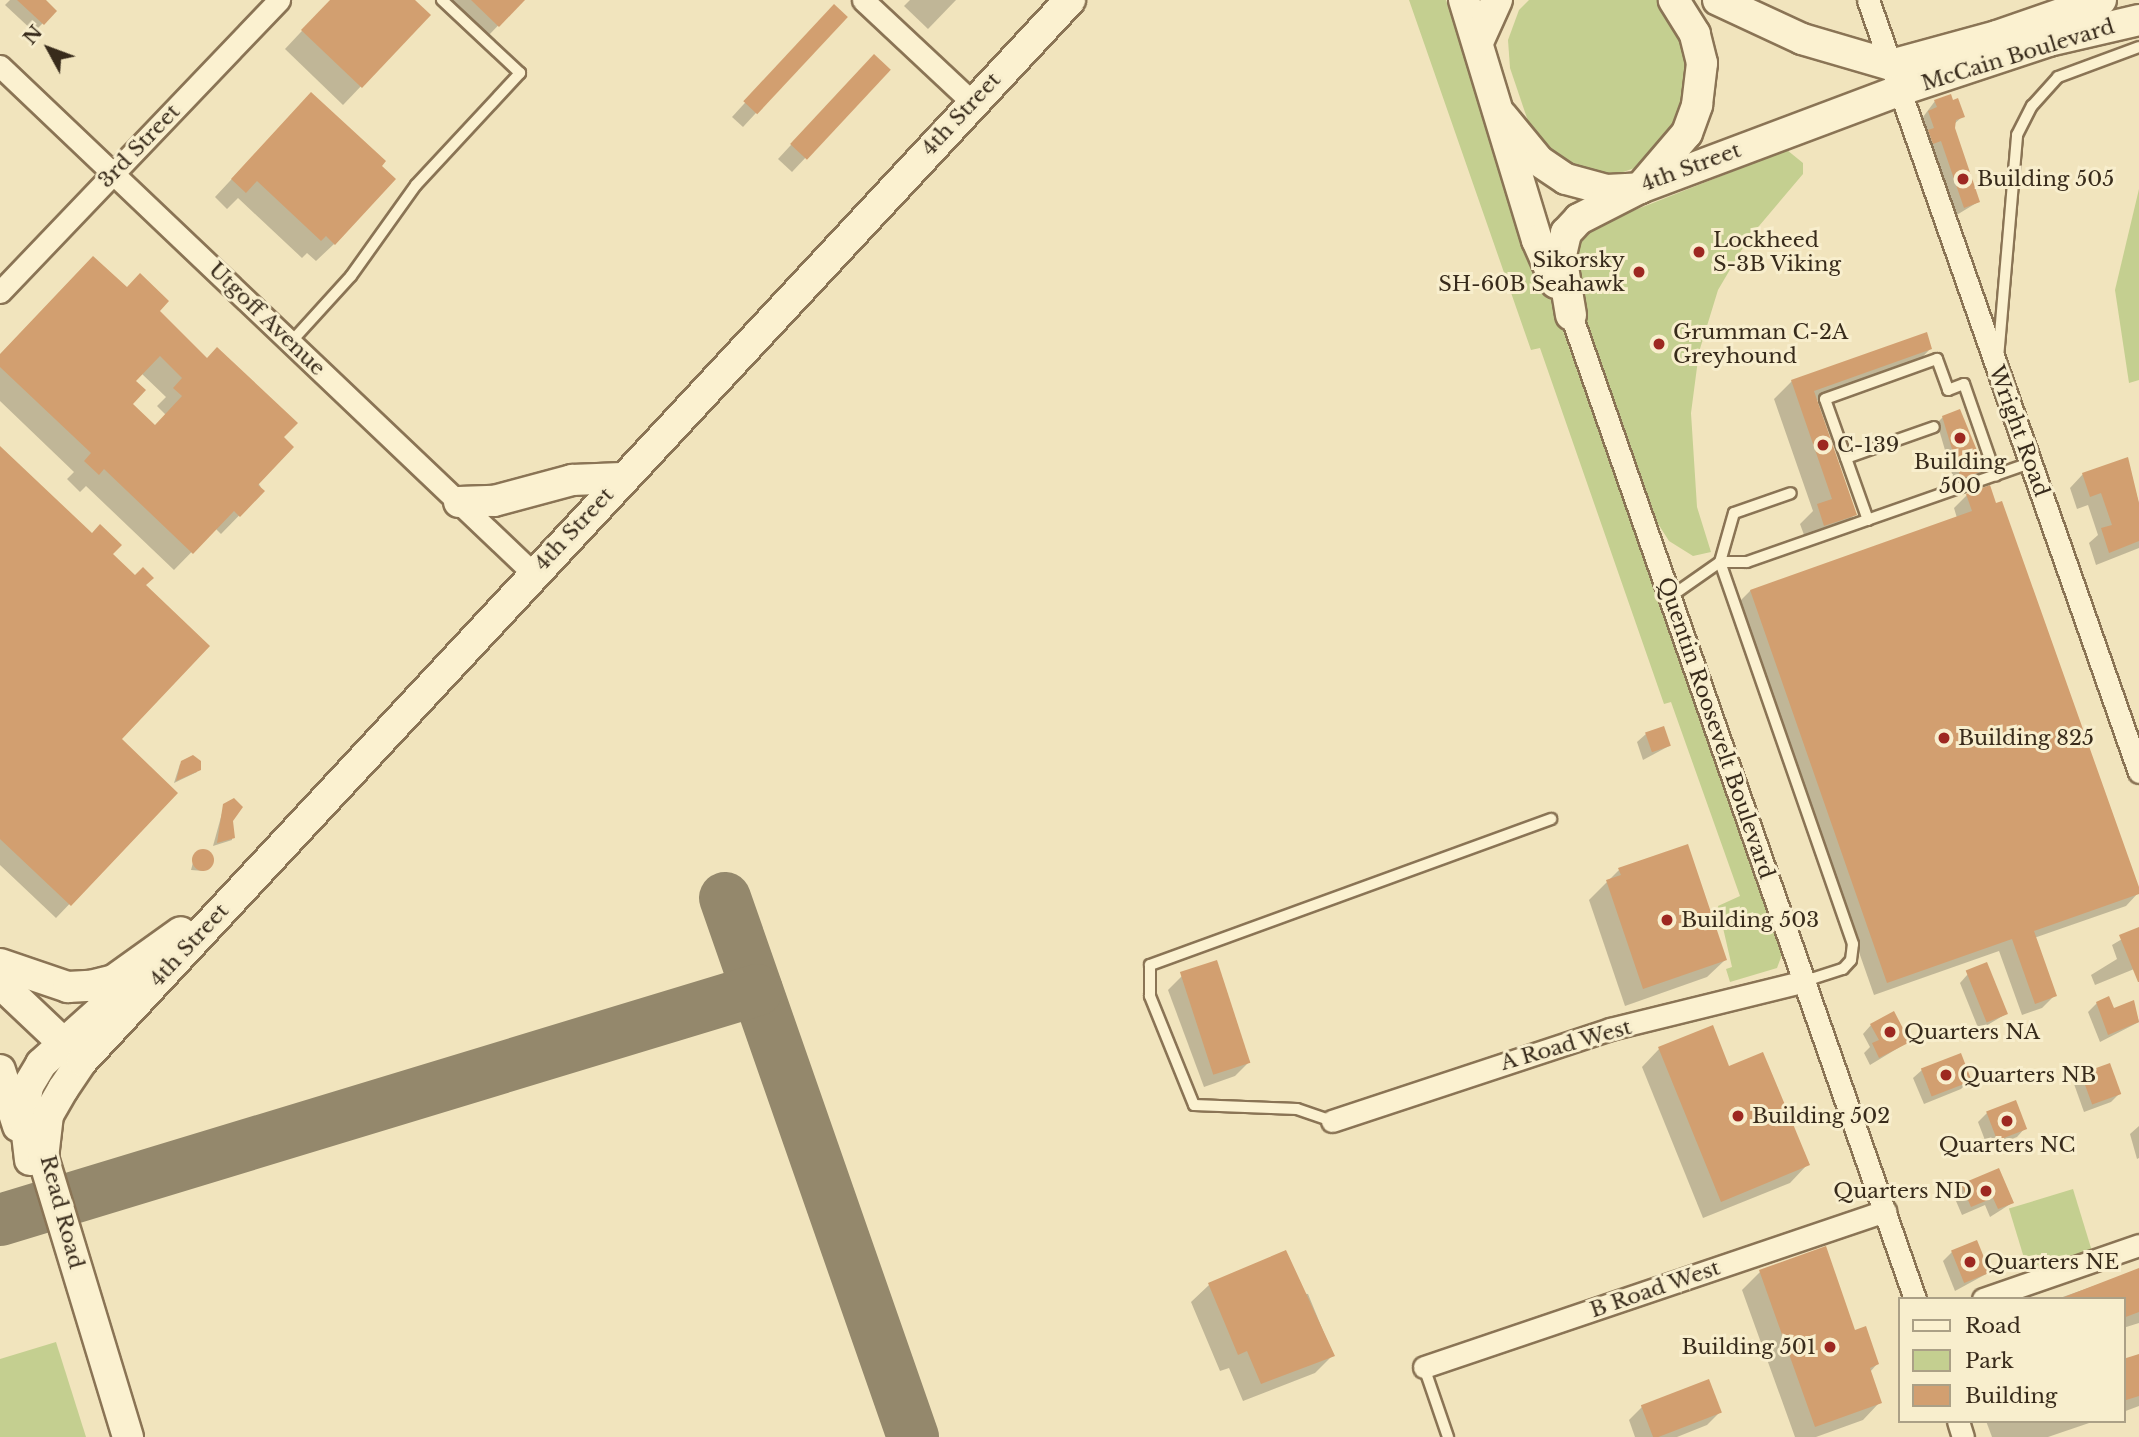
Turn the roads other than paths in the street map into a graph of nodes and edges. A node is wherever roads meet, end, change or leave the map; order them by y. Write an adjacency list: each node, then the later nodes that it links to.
1 (279, 0): 18 (street, 3rd Street)
2 (442, 0): 22 (lane)
3 (863, 0): 16 (street)
4 (1070, 0): 16 (main road, 4th Street)
5 (1464, 0): 12 (main road)
6 (1497, 0): 12 (main road)
7 (1674, 0): 19 (main road)
8 (1718, 0): 15 (main road)
9 (1868, 0): 15 (street, Wright Road)
10 (2101, 0): 15 (main road, McCain Boulevard)
11 (2139, 20): 15 (main road, McCain Boulevard)
12 (1478, 42): 17 (main road)
13 (2139, 47): 23 (lane)
14 (0, 66): 18 (street, Utgoff Avenue)
15 (1894, 78): 19 (main road, 4th Street); 23 (street, Wright Road)
16 (972, 102): 28 (main road, 4th Street)
17 (1502, 116): 19 (main road, 4th Street); 21 (main road)
18 (113, 173): 20 (street, 3rd Street); 22 (street, Utgoff Avenue)
19 (1640, 188): 21 (main road)
20 (0, 292)
21 (1571, 315): 34 (street, Quentin Roosevelt Boulevard)
22 (291, 342): 30 (street, Utgoff Avenue)
23 (1996, 367): 26 (street, Wright Road)
24 (1934, 426): 25 (lane)
25 (1846, 458): 27 (lane); 31 (lane)
26 (2030, 463): 27 (lane); 35 (street, Wright Road)
27 (1996, 475): 31 (lane)
28 (622, 478): 30 (main road); 33 (main road, 4th Street)
29 (1791, 493): 32 (lane)
30 (459, 502): 33 (street, Utgoff Avenue)
31 (1868, 520): 32 (lane)
32 (1720, 562): 34 (lane); 39 (lane)
33 (533, 573): 37 (main road, 4th Street)
34 (1670, 597): 39 (street, Quentin Roosevelt Boulevard)
35 (2139, 772)
36 (1551, 819): 43 (lane)
37 (253, 876): 38 (main road); 41 (main road, 4th Street); 45 (main road)
38 (0, 964)
39 (1804, 981): 43 (street, A Road West); 46 (street, Quentin Roosevelt Boulevard)
40 (0, 983): 41 (main road)
41 (73, 1052): 44 (main road); 45 (main road, Read Road)
42 (0, 1070): 44 (main road)
43 (1332, 1121)
44 (30, 1160): 45 (main road)
45 (51, 1187): 51 (main road, Read Road)
46 (1885, 1211): 48 (street, Quentin Roosevelt Boulevard); 50 (street, B Road West)
47 (2139, 1245): 49 (street)
48 (1914, 1297)
49 (1989, 1297)
50 (1424, 1367): 52 (lane)
51 (128, 1437)
52 (1448, 1437)

